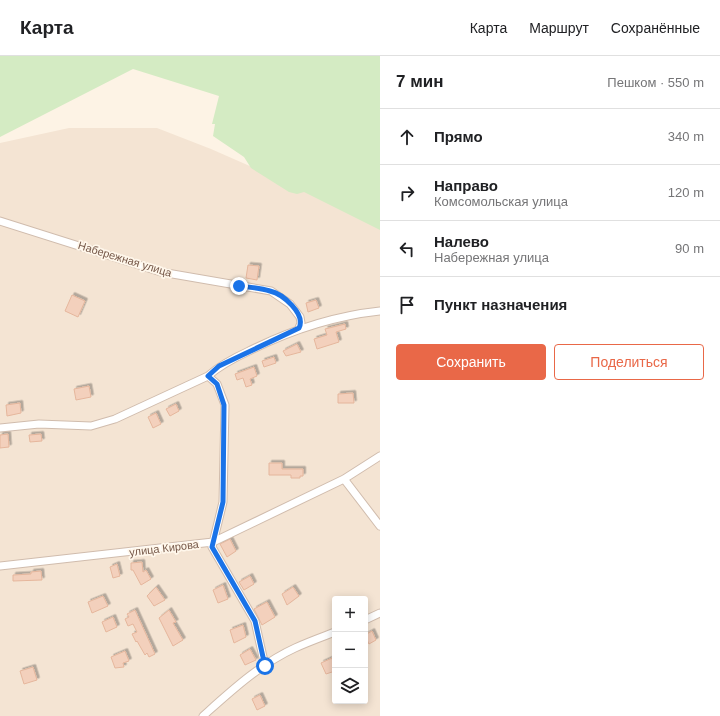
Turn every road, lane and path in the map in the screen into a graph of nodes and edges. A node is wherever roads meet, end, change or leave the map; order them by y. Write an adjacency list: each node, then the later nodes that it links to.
1 (0, 221): 3 (street, Набережная улица)
2 (380, 311): 3 (street)
3 (299, 328): 4 (street)
4 (208, 376): 5 (street); 9 (street)
5 (0, 428)
6 (380, 456): 7 (street, улица Кирова)
7 (344, 479): 8 (street); 9 (street, улица Кирова)
8 (380, 526)
9 (213, 542): 10 (street, улица Кирова); 14 (street)
10 (0, 566)
11 (380, 613): 12 (street)
12 (368, 619)
13 (332, 633): 14 (street)
14 (265, 666): 15 (street)
15 (204, 716)

